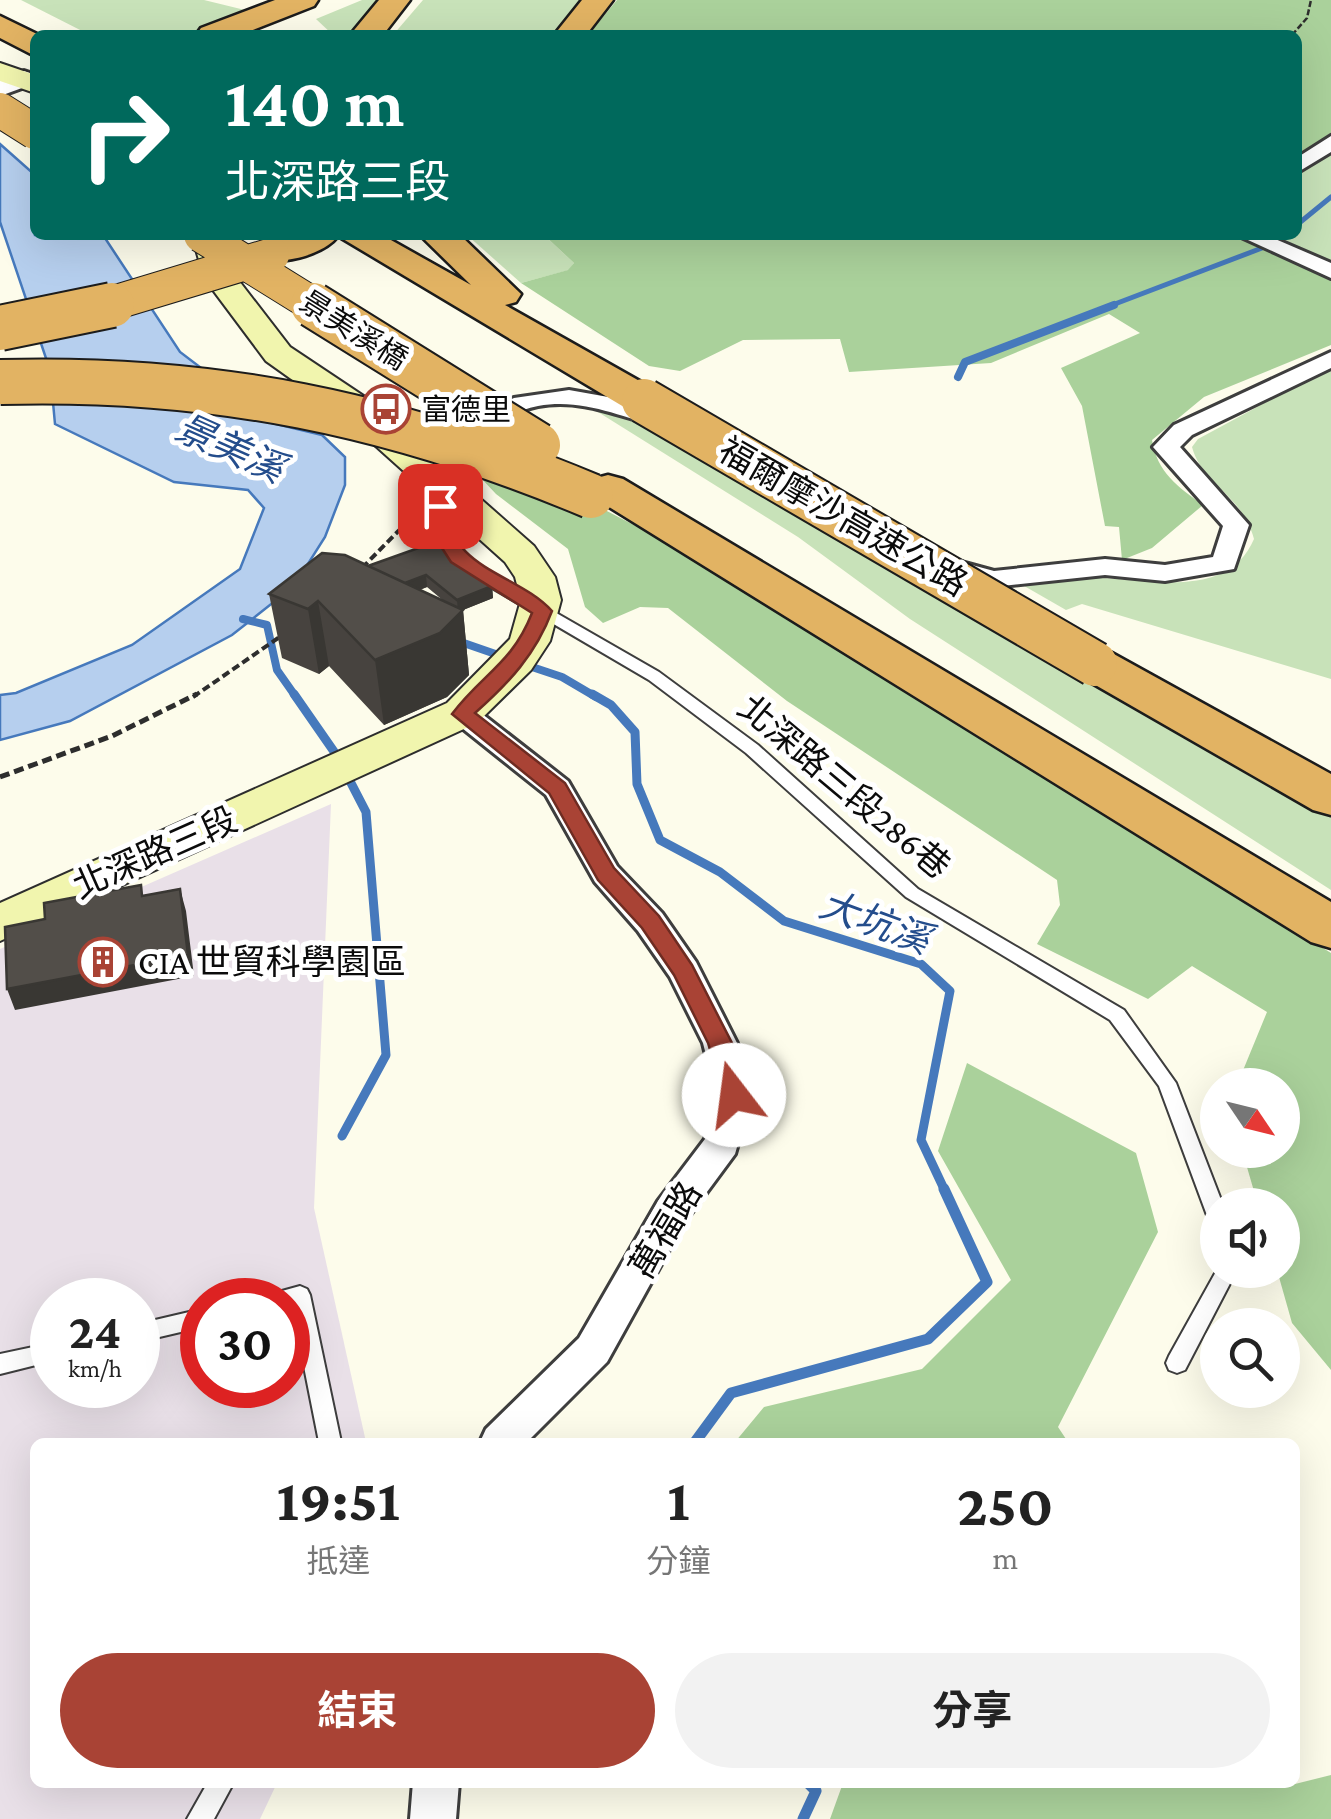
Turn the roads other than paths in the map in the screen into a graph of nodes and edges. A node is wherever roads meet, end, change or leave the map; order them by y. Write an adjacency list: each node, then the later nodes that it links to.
1 (236, 0): 5 (highway)
2 (336, 0): 5 (highway)
3 (396, 0): 9 (highway)
4 (598, 0): 10 (highway)
5 (294, 15): 7 (highway); 8 (highway)
6 (0, 25): 11 (highway)
7 (232, 30)
8 (258, 30)
9 (370, 30)
10 (574, 30)
11 (30, 43)
12 (0, 56): 13 (main road)
13 (14, 89): 14 (highway); 15 (highway, bridge)
14 (0, 120)
15 (30, 122)
16 (30, 122): 17 (highway)
17 (0, 135)
18 (1331, 142): 19 (street)
19 (1302, 163)
20 (206, 240): 31 (main road, bridge)
21 (212, 240): 33 (highway, 景美溪橋, bridge)
22 (308, 240): 28 (highway, bridge)
23 (366, 240): 27 (highway, 福爾摩沙高速公路)
24 (441, 240): 27 (highway)
25 (1260, 240): 26 (street)
26 (1331, 270)
27 (471, 288): 36 (highway, 福爾摩沙高速公路, bridge)
28 (0, 328)
29 (1331, 359): 31 (street)
30 (0, 382): 33 (highway, bridge)
31 (405, 453): 32 (main road)
32 (441, 485): 34 (lane, 北深路三段286巷); 34 (main road)
33 (600, 492): 38 (highway)
34 (526, 641): 35 (main road); 39 (lane, 北深路三段286巷)
35 (462, 714): 37 (main road, 北深路三段); 46 (street, 萬福路)
36 (1331, 797)
37 (0, 923)
38 (1331, 928)
39 (1207, 1188)
40 (1221, 1288): 43 (lane)
41 (310, 1344): 45 (lane)
42 (30, 1357): 44 (lane)
43 (1177, 1363)
44 (0, 1364)
45 (329, 1438)
46 (504, 1438)
47 (218, 1788): 49 (lane)
48 (436, 1788): 50 (street)
49 (200, 1819)
50 (433, 1819)

